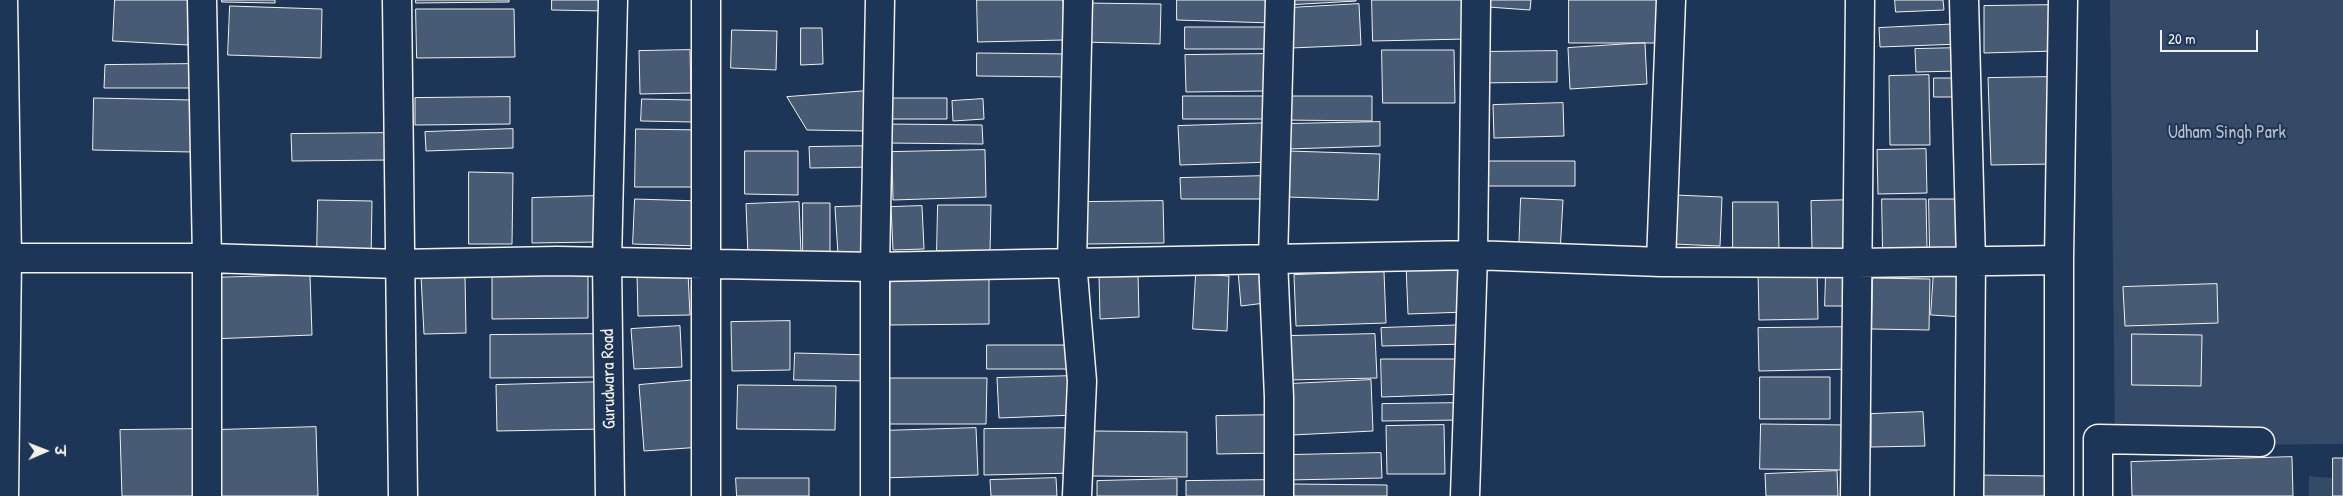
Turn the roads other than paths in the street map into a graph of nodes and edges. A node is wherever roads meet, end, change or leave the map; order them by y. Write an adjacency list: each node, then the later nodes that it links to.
1 (3, 0): 15 (street)
2 (202, 0): 16 (street)
3 (397, 0): 25 (street)
4 (613, 0): 20 (street, Gurudwara Road)
5 (706, 0): 23 (street)
6 (880, 0): 26 (street)
7 (1078, 0): 21 (street)
8 (1280, 0): 17 (street)
9 (1476, 0): 14 (street)
10 (1671, 0): 22 (street)
11 (1860, 0): 24 (street)
12 (1964, 0): 19 (street)
13 (2063, 0): 18 (street)
14 (1473, 255): 17 (street); 22 (street); 36 (street)
15 (3, 258): 16 (street); 28 (street)
16 (207, 258): 25 (street); 29 (street)
17 (1273, 260): 21 (street); 35 (street)
18 (2059, 260): 19 (street); 39 (street)
19 (1971, 261): 24 (street); 38 (street)
20 (607, 262): 23 (street); 25 (street); 31 (street, Gurudwara Road)
21 (1072, 262): 26 (street); 34 (street)
22 (1661, 262): 24 (street)
23 (708, 263): 26 (street); 32 (street)
24 (1857, 263): 37 (street)
25 (398, 264): 30 (street)
26 (875, 267): 33 (street)
27 (2260, 442): 40 (street)
28 (4, 496)
29 (207, 496)
30 (402, 496)
31 (610, 496)
32 (706, 496)
33 (875, 496)
34 (1077, 496)
35 (1279, 496)
36 (1465, 496)
37 (1855, 496)
38 (1968, 496)
39 (2059, 496)
40 (2098, 496)

